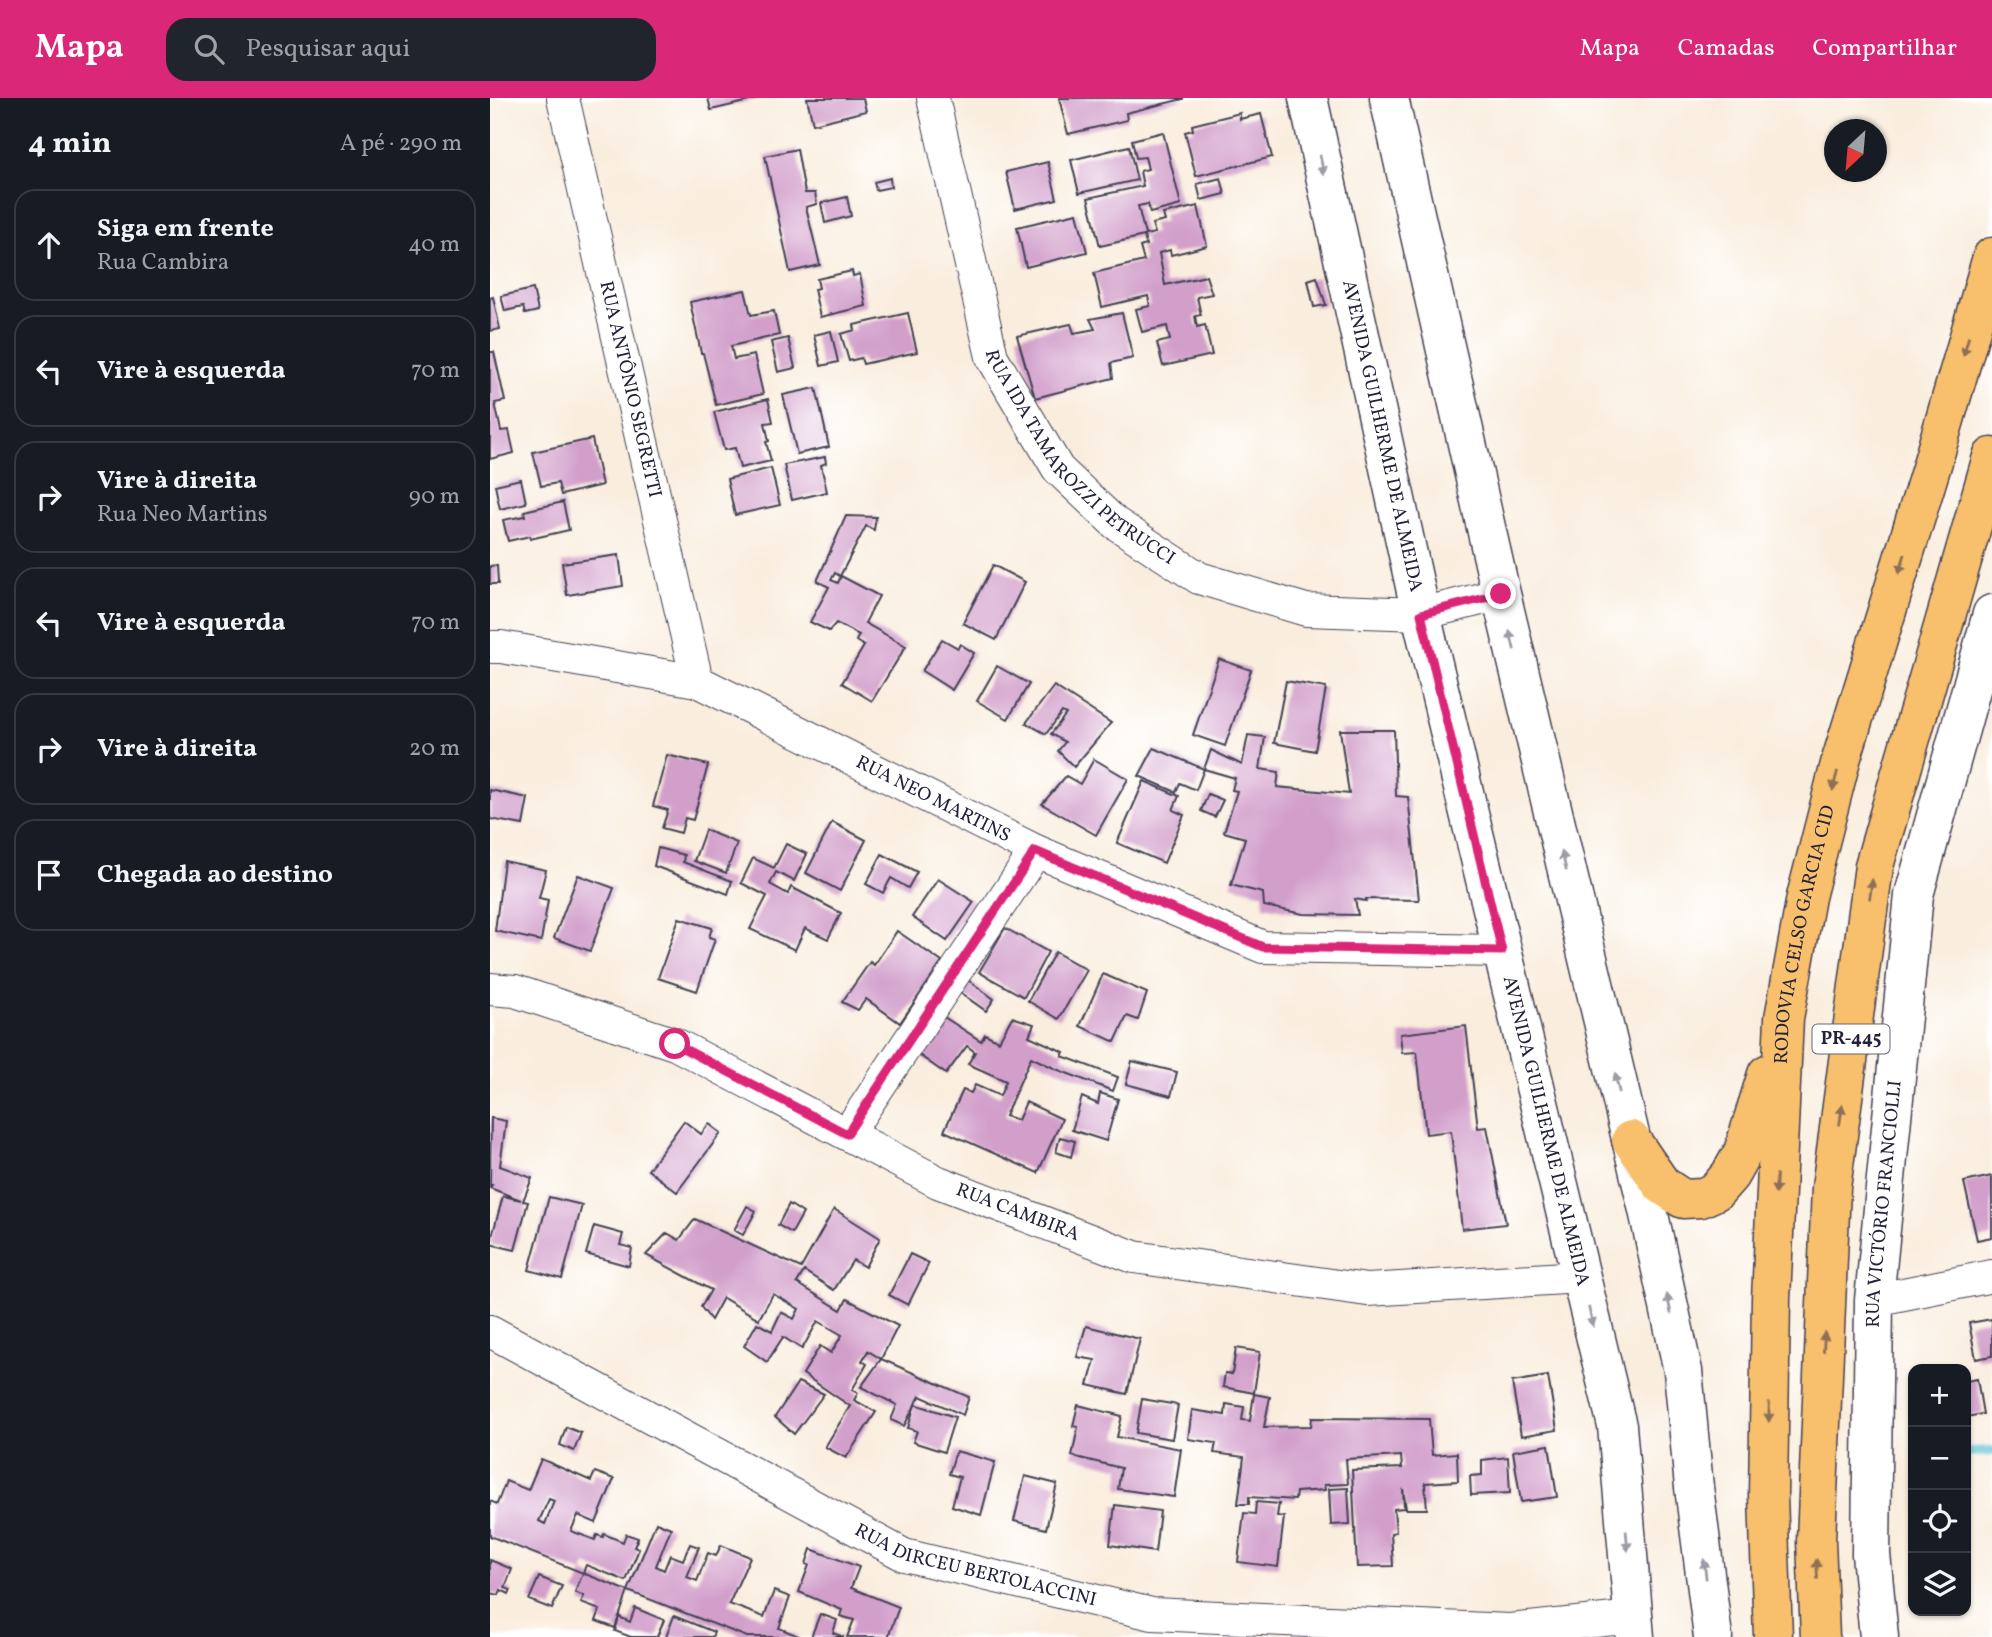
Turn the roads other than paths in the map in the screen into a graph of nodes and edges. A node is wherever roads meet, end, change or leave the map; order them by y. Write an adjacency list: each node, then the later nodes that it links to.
1 (564, 98): 11 (street, RUA ANTÔNIO SEGRETTI)
2 (933, 98): 8 (street, RUA IDA TAMAROZZI PETRUCCI)
3 (1308, 98): 8 (street, AVENIDA GUILHERME DE ALMEIDA, one-way to 8)
4 (1389, 98): 7 (street)
5 (1992, 257): 15 (highway, RODOVIA CELSO GARCIA CID / PR-445, one-way to 15)
6 (1992, 457): 27 (highway, PR-445, one-way to 6)
7 (1501, 594): 8 (street, RUA IDA TAMAROZZI PETRUCCI); 17 (street, one-way to 7)
8 (1421, 614): 13 (street, AVENIDA GUILHERME DE ALMEIDA)
9 (1992, 614): 20 (street, RUA VICTÓRIO FRANCIOLLI)
10 (490, 647): 11 (street, RUA NEO MARTINS)
11 (697, 681): 12 (street, RUA NEO MARTINS)
12 (1035, 851): 13 (street, RUA NEO MARTINS); 16 (street)
13 (1502, 951): 19 (street, AVENIDA GUILHERME DE ALMEIDA)
14 (490, 989): 16 (street, RUA CAMBIRA)
15 (1784, 1018): 17 (highway); 26 (highway, RODOVIA CELSO GARCIA CID / PR-445, one-way to 26)
16 (847, 1134): 19 (street, RUA CAMBIRA)
17 (1631, 1140): 25 (street, one-way to 17)
18 (1992, 1276): 20 (street)
19 (1581, 1277): 23 (street, AVENIDA GUILHERME DE ALMEIDA, one-way to 23)
20 (1874, 1300): 28 (street, RUA VICTÓRIO FRANCIOLLI)
21 (490, 1331): 22 (street, RUA DIRCEU BERTOLACCINI)
22 (1146, 1625): 24 (street, RUA DIRCEU BERTOLACCINI)
23 (1634, 1627): 24 (street, RUA DIRCEU BERTOLACCINI)
24 (1508, 1633)
25 (1713, 1637)
26 (1773, 1637)
27 (1820, 1637)
28 (1879, 1637)

